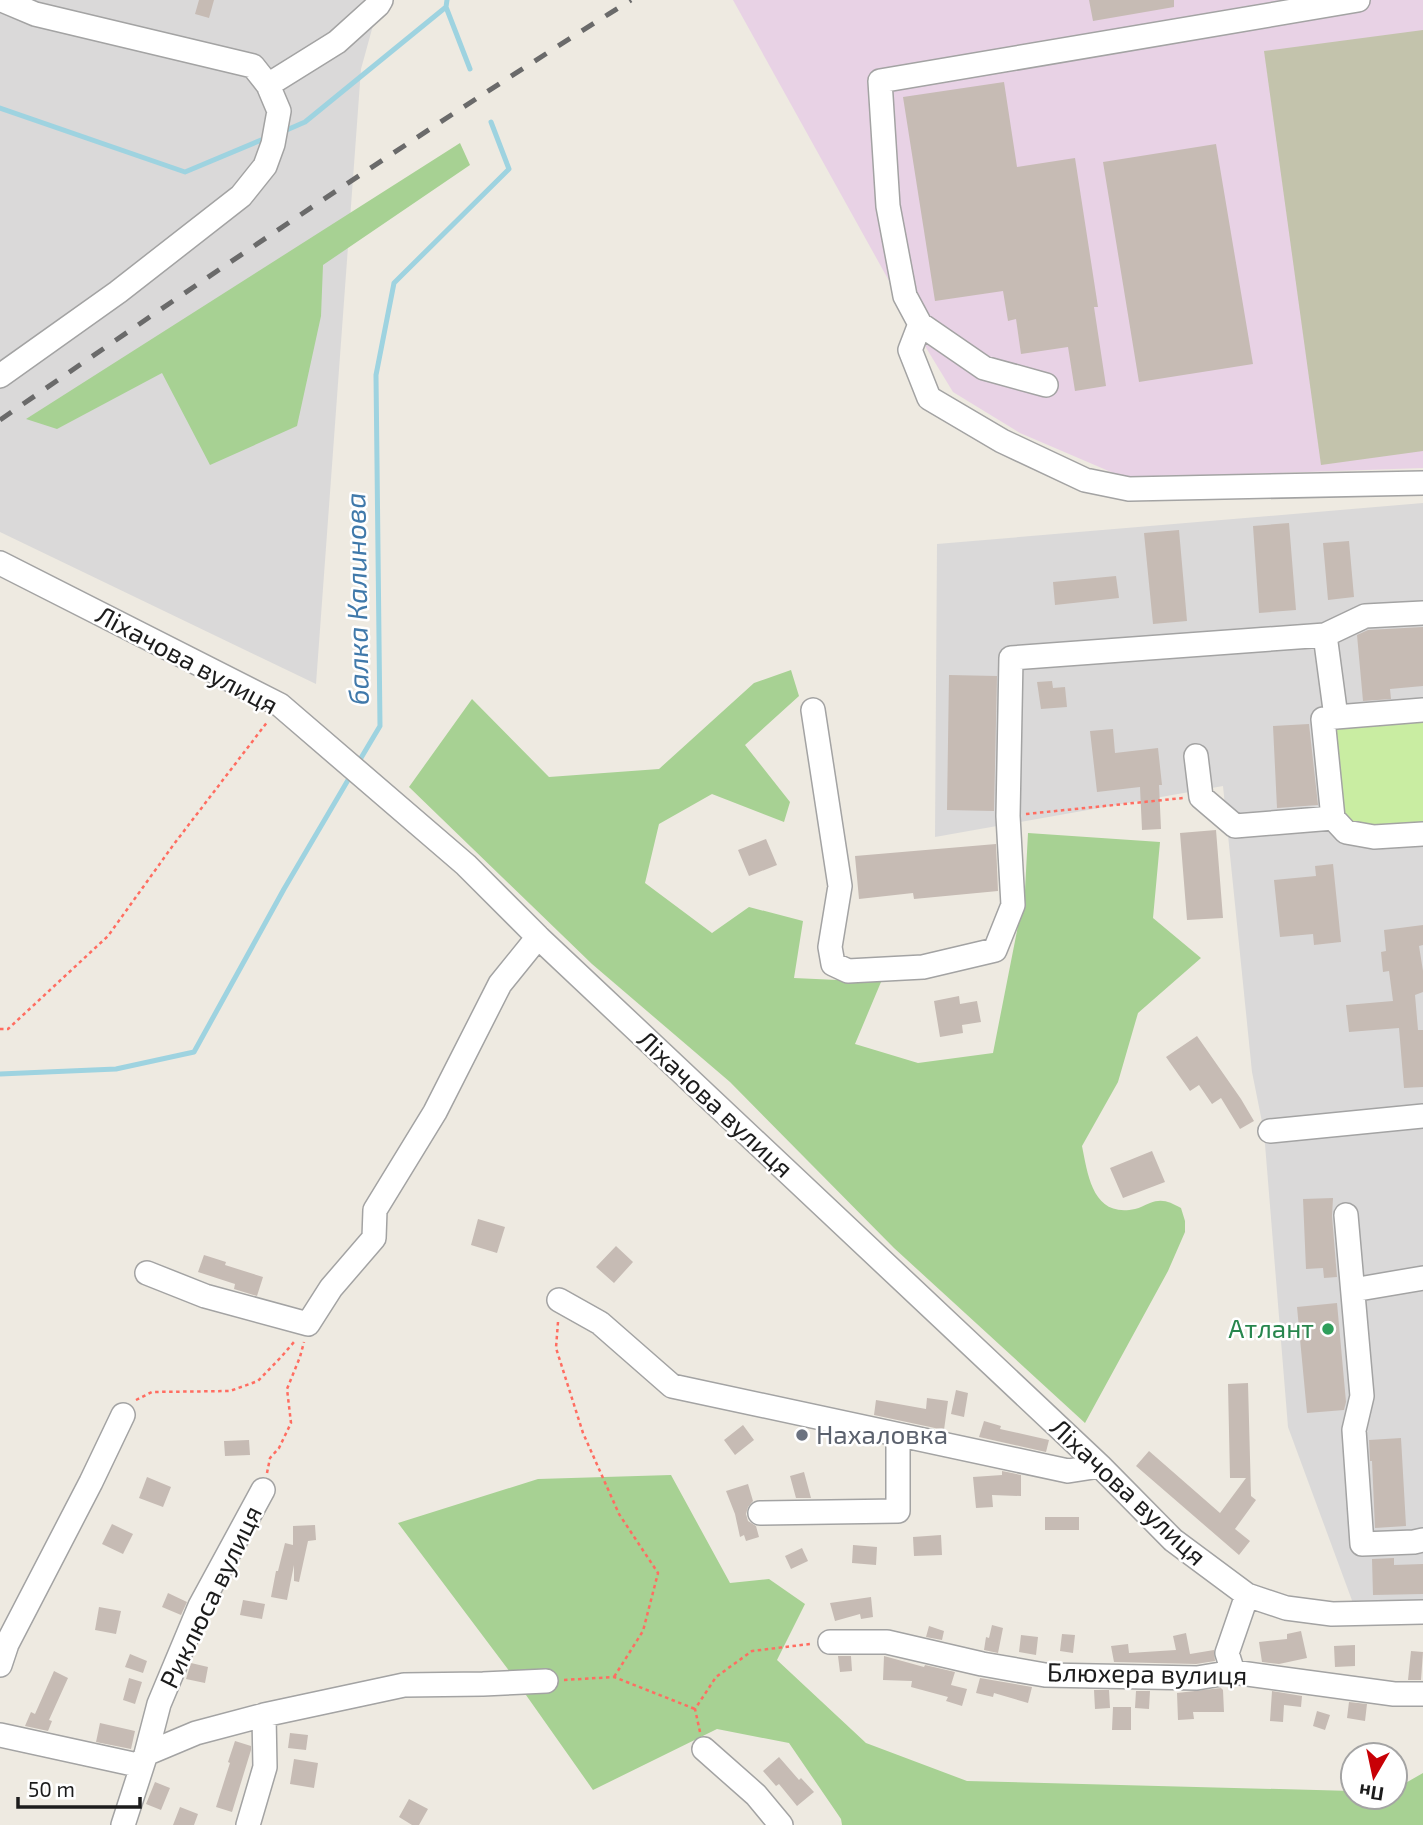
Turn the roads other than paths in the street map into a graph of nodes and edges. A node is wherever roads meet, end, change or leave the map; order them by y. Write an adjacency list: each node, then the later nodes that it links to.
1 (2, 0): 4 (street)
2 (381, 0): 4 (street)
3 (1358, 0): 5 (street)
4 (268, 85): 6 (street)
5 (920, 324): 7 (street); 8 (street)
6 (0, 376)
7 (1046, 385)
8 (1423, 483)
9 (0, 563): 18 (street, Ліхачова вулиця)
10 (1423, 613): 11 (street)
11 (1325, 635): 12 (street); 14 (street)
12 (813, 710)
13 (1423, 710): 14 (street)
14 (1336, 717): 16 (street)
15 (1196, 756): 16 (street)
16 (1333, 818): 17 (street)
17 (1423, 834)
18 (538, 936): 22 (street); 28 (street, Ліхачова вулиця)
19 (1423, 1116): 20 (street)
20 (1270, 1131)
21 (1346, 1215): 24 (street)
22 (147, 1273)
23 (1423, 1278): 24 (street)
24 (1353, 1290): 31 (street)
25 (559, 1300): 27 (street)
26 (123, 1415): 35 (street)
27 (898, 1436): 28 (street); 30 (street)
28 (1100, 1466): 32 (street, Ліхачова вулиця)
29 (263, 1490): 42 (street, Риклюса вулиця)
30 (760, 1513)
31 (1423, 1540)
32 (1247, 1595): 33 (street, Ліхачова вулиця); 36 (street)
33 (1423, 1612)
34 (830, 1642): 36 (street, Блюхера вулиця)
35 (0, 1665)
36 (1233, 1672): 38 (street, Блюхера вулиця)
37 (546, 1681): 39 (street)
38 (1423, 1694)
39 (264, 1715): 42 (street); 44 (street)
40 (0, 1735): 42 (street)
41 (704, 1749): 45 (street)
42 (144, 1760): 43 (street, Риклюса вулиця)
43 (123, 1825)
44 (248, 1825)
45 (781, 1825)

